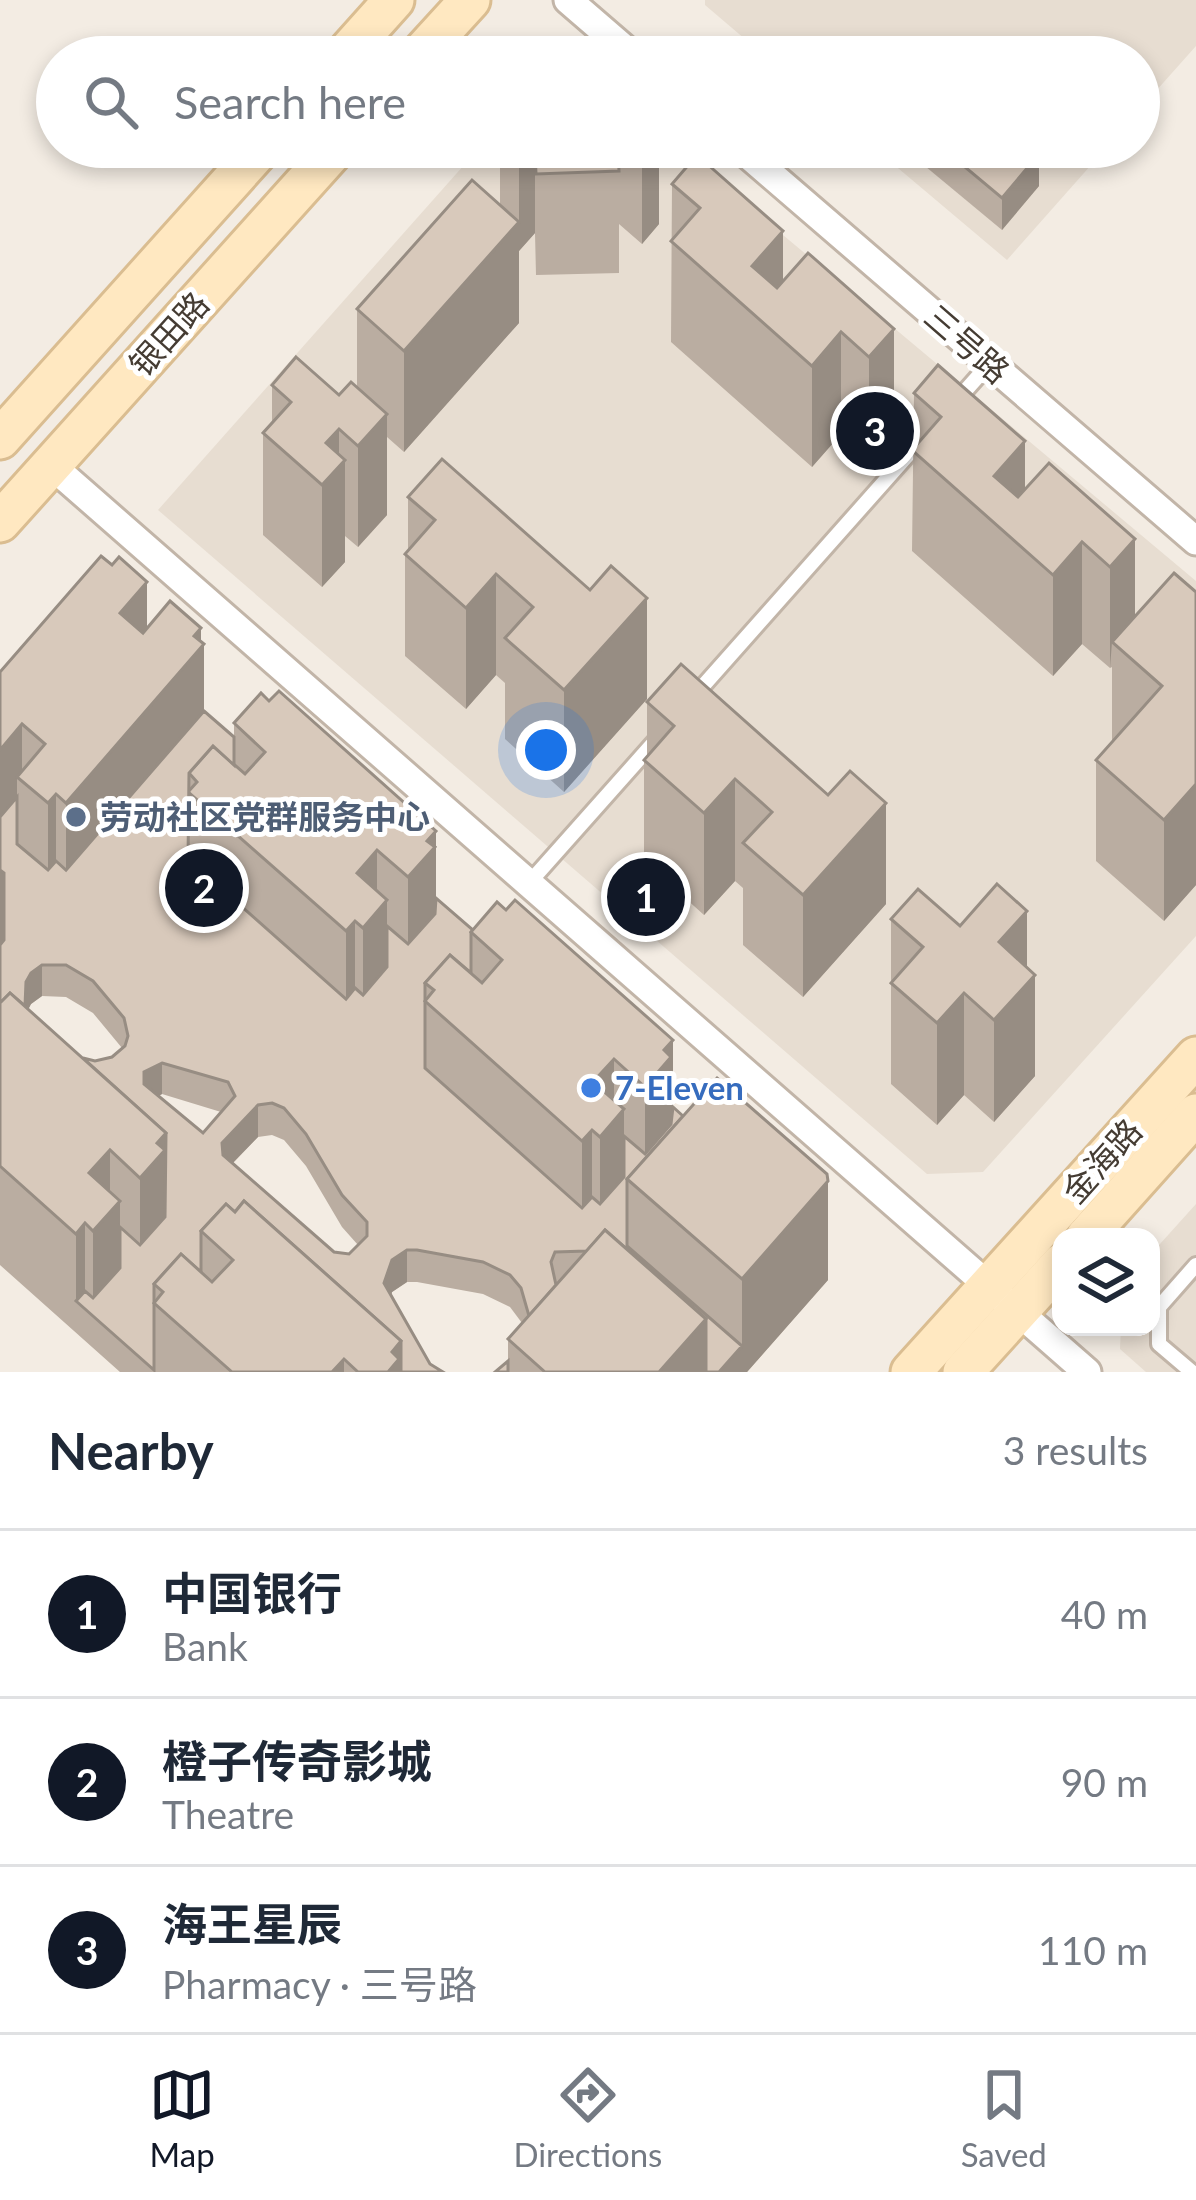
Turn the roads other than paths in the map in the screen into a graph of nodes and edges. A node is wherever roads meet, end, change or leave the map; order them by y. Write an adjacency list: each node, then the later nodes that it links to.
1 (394, 0): 4 (street)
2 (470, 0): 5 (street)
3 (568, 0): 6 (street)
4 (362, 36)
5 (437, 36)
6 (610, 36)
7 (243, 168): 11 (street, 银田路)
8 (319, 168): 12 (street, 银田路)
9 (763, 168): 10 (street, 三号路)
10 (990, 363): 14 (street, 三号路); 15 (lane)
11 (2, 434)
12 (51, 465): 13 (street, 银田路); 17 (street)
13 (0, 522)
14 (1196, 541)
15 (688, 704)
16 (672, 722): 17 (lane)
17 (529, 883): 23 (street)
18 (1196, 1058): 23 (street, 金海路)
19 (1196, 1114): 20 (street, 金海路)
20 (1093, 1228)
21 (1196, 1265): 28 (lane)
22 (1052, 1274): 24 (street)
23 (988, 1286): 24 (street); 25 (street, 金海路)
24 (1018, 1312): 26 (street); 27 (street)
25 (911, 1372)
26 (963, 1372)
27 (1087, 1372)
28 (1192, 1372)

